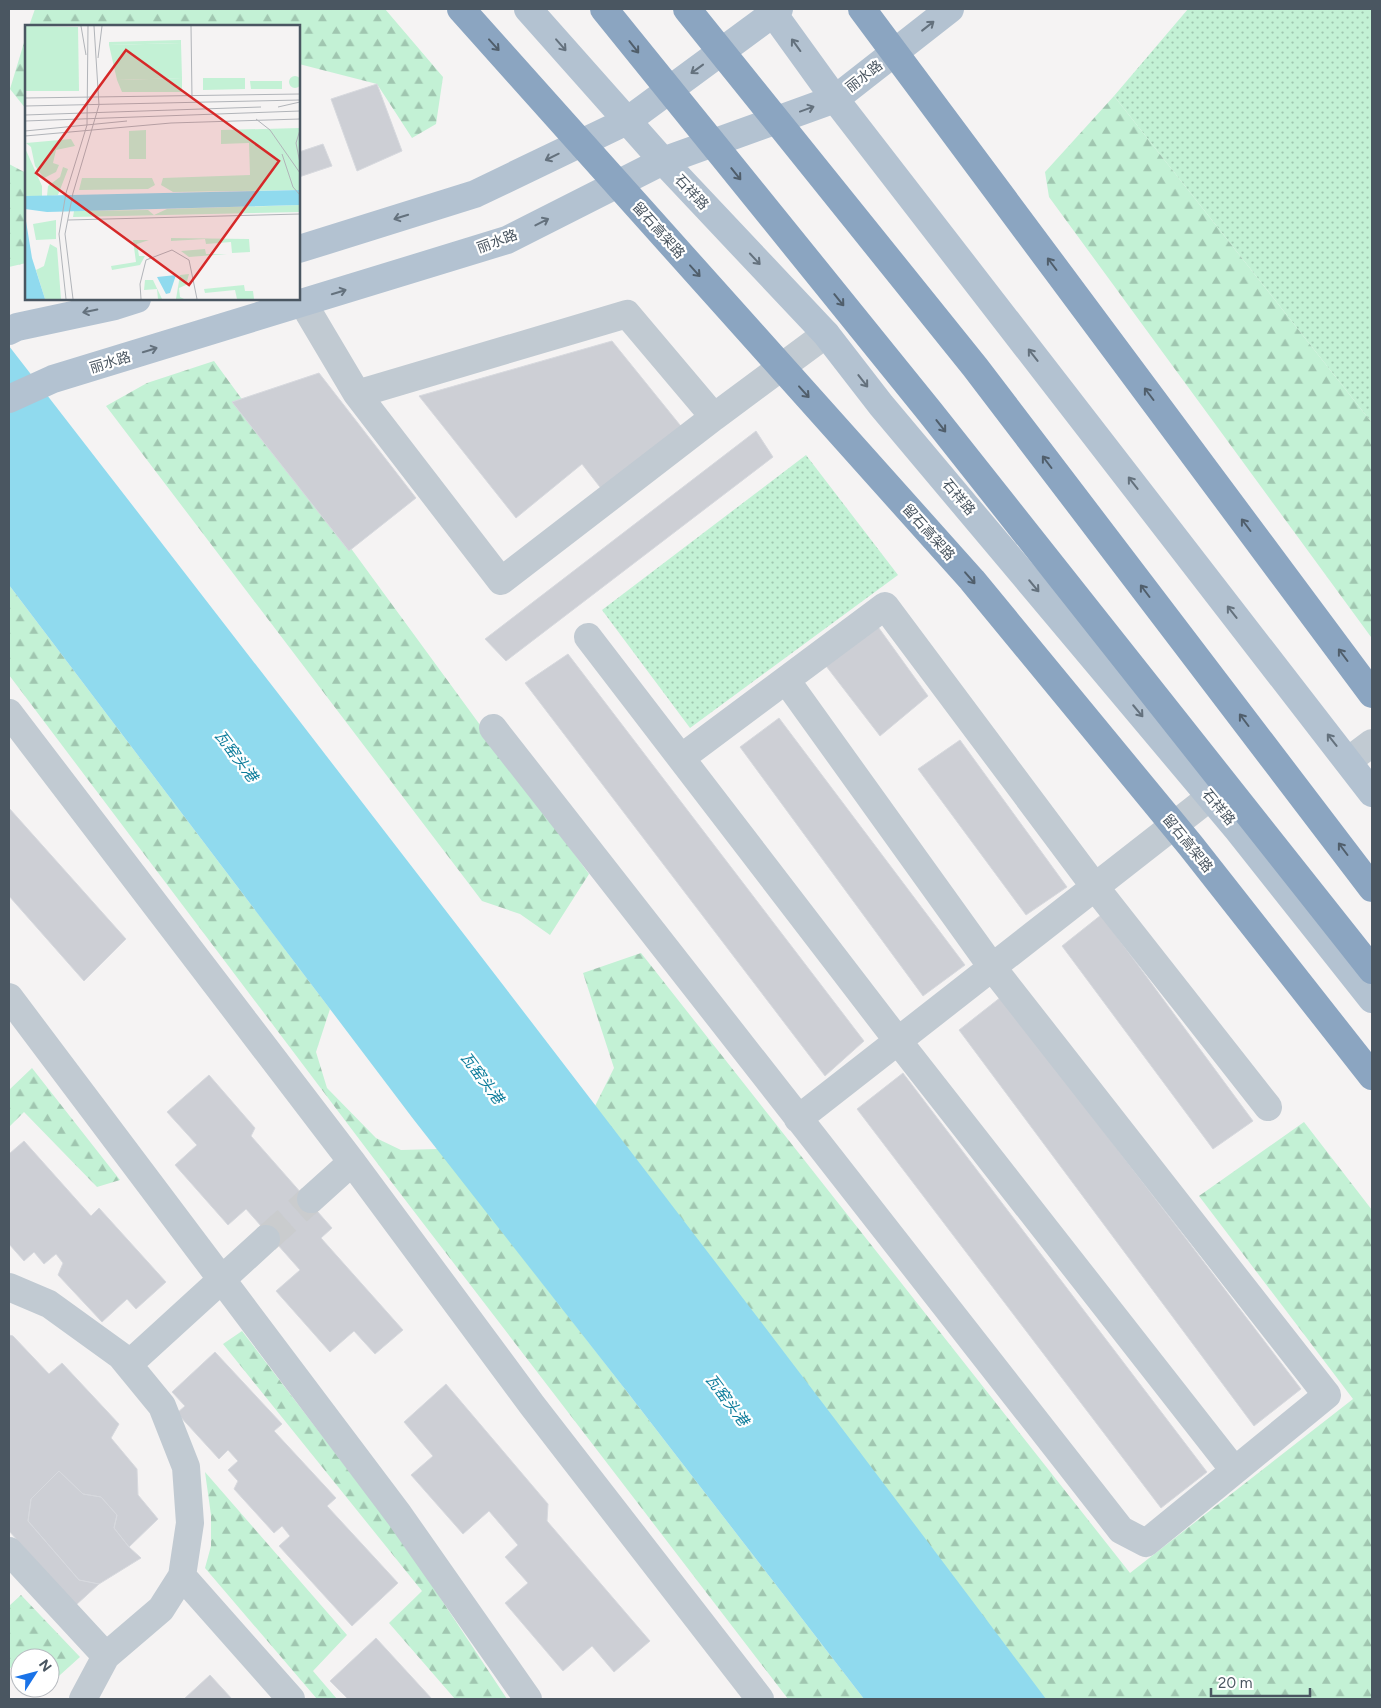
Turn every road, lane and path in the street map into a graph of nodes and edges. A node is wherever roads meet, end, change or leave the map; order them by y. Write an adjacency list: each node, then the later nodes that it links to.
1 (461, 9): 36 (highway, 留石高架路, one-way to 36)
2 (528, 9): 9 (main road, 石祥路, one-way to 9)
3 (604, 9): 32 (highway, one-way to 32)
4 (687, 9): 30 (highway, one-way to 4)
5 (862, 9): 21 (highway, one-way to 5)
6 (950, 9): 8 (main road, 丽水路, one-way to 6)
7 (774, 10): 8 (main road, one-way to 7); 9 (main road, one-way to 9)
8 (835, 99): 10 (main road, 丽水路, one-way to 8); 26 (main road, one-way to 8)
9 (627, 121): 10 (main road, 石祥路); 11 (main road, one-way to 11)
10 (663, 162): 13 (main road, 丽水路, one-way to 10); 15 (main road, 石祥路, one-way to 15)
11 (300, 249)
12 (134, 300): 14 (main road, one-way to 14)
13 (303, 304): 16 (street); 17 (main road, 丽水路, one-way to 13)
14 (13, 329)
15 (826, 334): 18 (street); 28 (main road, 石祥路, one-way to 28)
16 (357, 394): 18 (street); 18 (street)
17 (9, 399)
18 (714, 417)
19 (588, 637): 25 (street)
20 (786, 680): 25 (street); 29 (street); 31 (street)
21 (1372, 694)
22 (9, 713): 39 (street)
23 (492, 728): 38 (street)
24 (1372, 743): 26 (street)
25 (681, 758): 35 (street)
26 (1348, 761): 27 (main road)
27 (1372, 793)
28 (1210, 797): 29 (street); 34 (main road, 石祥路)
29 (1096, 886): 31 (street); 37 (street)
30 (1372, 888)
31 (992, 968): 35 (street); 45 (street)
32 (1372, 970)
33 (9, 997): 42 (street)
34 (1372, 999)
35 (898, 1041): 38 (street); 45 (street)
36 (1372, 1076)
37 (1268, 1107)
38 (798, 1119): 45 (street)
39 (352, 1162): 40 (street); 52 (street)
40 (311, 1199)
41 (266, 1239): 42 (street)
42 (222, 1279): 44 (street); 51 (street)
43 (9, 1287): 44 (street)
44 (129, 1364): 47 (street)
45 (1234, 1470)
46 (9, 1551): 48 (street)
47 (182, 1576): 48 (street); 50 (street)
48 (106, 1656): 49 (street)
49 (91, 1695)
50 (292, 1699)
51 (528, 1699)
52 (760, 1699)

